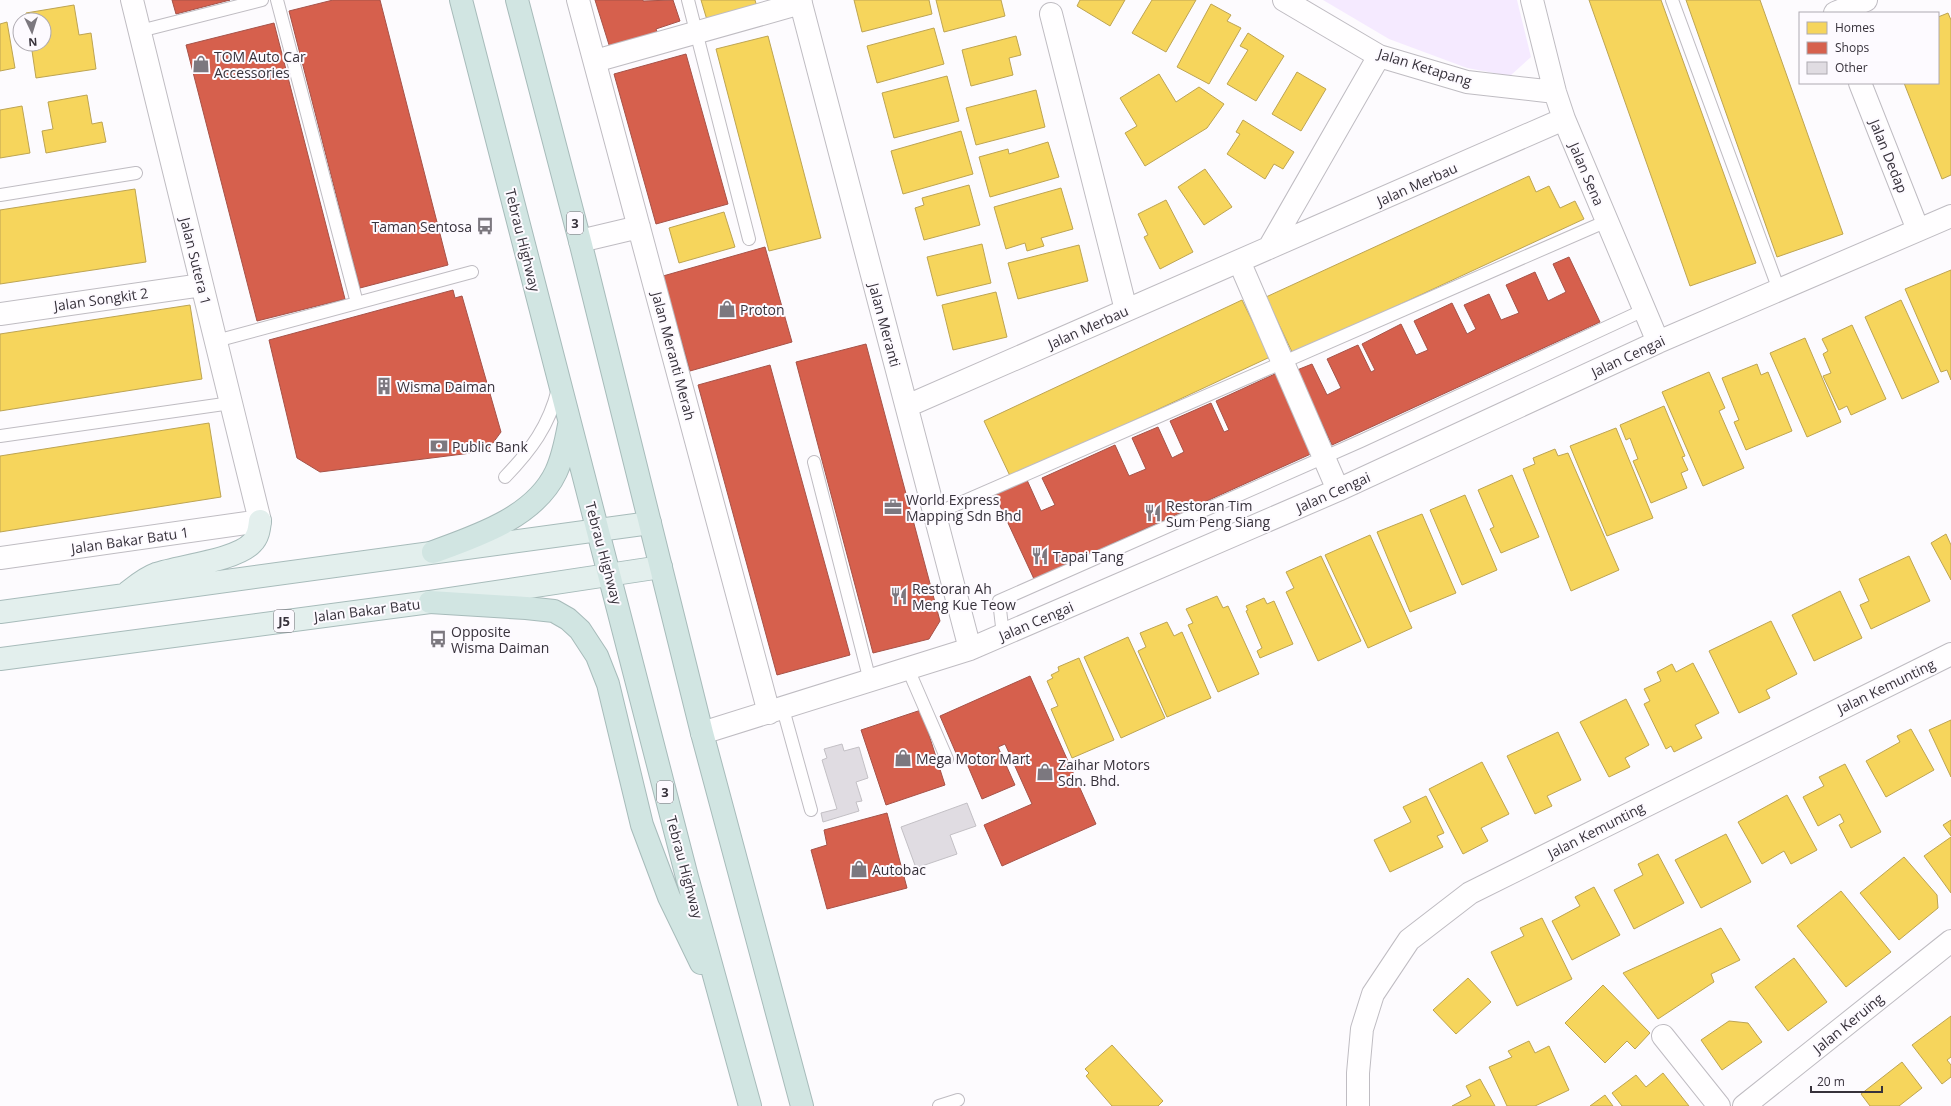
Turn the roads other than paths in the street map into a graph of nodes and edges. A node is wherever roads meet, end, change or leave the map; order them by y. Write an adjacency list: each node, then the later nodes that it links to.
1 (132, 0): 17 (street, Jalan Sutera 1)
2 (262, 0): 17 (lane)
3 (277, 0): 37 (lane)
4 (461, 0): 44 (highway, Tebrau Highway / 3)
5 (517, 0): 31 (highway, 3)
6 (578, 0): 20 (street, Jalan Meranti Merah)
7 (688, 0): 18 (lane)
8 (1284, 0): 19 (street, Jalan Ketapang)
9 (1532, 0): 22 (street, Jalan Sena)
10 (1672, 0): 36 (lane)
11 (1826, 0): 14 (street)
12 (1866, 0): 15 (street)
13 (800, 2): 18 (street); 46 (street, Jalan Meranti)
14 (1832, 12)
15 (1836, 12)
16 (1051, 14): 38 (street)
17 (140, 31): 35 (street, Jalan Sutera 1)
18 (696, 32): 20 (street); 30 (lane)
19 (1379, 56): 22 (street, Jalan Ketapang); 32 (street)
20 (595, 61): 28 (street, Jalan Meranti Merah)
21 (1860, 84): 29 (street, Jalan Dedap)
22 (1555, 92): 23 (street, Jalan Sena)
23 (1564, 120): 27 (street, Jalan Sena); 32 (street, Jalan Merbau)
24 (136, 173): 25 (lane)
25 (0, 195)
26 (1951, 216): 29 (street, Jalan Cengai)
27 (1607, 221): 39 (street, Jalan Sena); 43 (lane)
28 (639, 227): 31 (street); 70 (street, Jalan Meranti Merah)
29 (1918, 230): 36 (street, Jalan Cengai)
30 (749, 239)
31 (580, 242): 55 (highway, 3)
32 (1269, 248): 33 (street, Jalan Merbau)
33 (1239, 261): 38 (street, Jalan Merbau); 43 (street)
34 (472, 272): 37 (lane)
35 (202, 285): 40 (street, Jalan Songkit 2); 41 (street, Jalan Sutera 1)
36 (1779, 290): 42 (street, Jalan Cengai)
37 (357, 303): 41 (lane)
38 (1126, 310): 46 (street, Jalan Merbau)
39 (1644, 310): 42 (street, Jalan Sena); 49 (lane)
40 (0, 314)
41 (216, 341): 45 (street, Jalan Sutera 1)
42 (1658, 342): 52 (street, Jalan Cengai)
43 (1282, 361): 49 (street); 53 (lane)
44 (559, 383): 47 (highway, Tebrau Highway / 3); 51 (lane)
45 (231, 403): 48 (lane); 54 (street, Jalan Sutera 1)
46 (907, 406): 53 (street, Jalan Meranti)
47 (570, 422): 56 (highway, Tebrau Highway / 3); 57 (highway)
48 (0, 436)
49 (1324, 457): 52 (street); 64 (lane)
50 (814, 462): 69 (lane)
51 (505, 477)
52 (1338, 490): 64 (street, Jalan Cengai)
53 (935, 514): 65 (street, Jalan Meranti)
54 (260, 521): 58 (street, Jalan Bakar Batu 1); 61 (main road)
55 (650, 523): 56 (main road); 59 (highway, 3)
56 (597, 531): 57 (main road); 60 (highway, Tebrau Highway / 3)
57 (434, 552): 61 (main road)
58 (0, 558)
59 (661, 567): 60 (main road, Jalan Bakar Batu / J5); 71 (highway, 3)
60 (610, 575): 62 (main road, Jalan Bakar Batu / J5); 75 (highway, Tebrau Highway / 3)
61 (126, 594): 63 (main road)
62 (430, 602): 67 (main road, Jalan Bakar Batu / J5); 75 (highway)
63 (0, 612)
64 (1003, 635): 65 (street, Jalan Cengai)
65 (970, 649): 68 (street, Jalan Cengai)
66 (1951, 654): 81 (street, Jalan Kemunting)
67 (0, 659)
68 (908, 669): 69 (street, Jalan Cengai); 72 (lane)
69 (870, 681): 70 (street, Jalan Cengai)
70 (776, 711): 71 (street, Jalan Cengai); 73 (lane)
71 (702, 733): 79 (highway, 3)
72 (947, 759)
73 (811, 810)
74 (1951, 941): 83 (street, Jalan Keruing)
75 (723, 1007): 78 (highway, Tebrau Highway / 3)
76 (1663, 1036): 82 (street)
77 (958, 1100): 80 (lane)
78 (750, 1106)
79 (802, 1106)
80 (939, 1106)
81 (1358, 1106)
82 (1719, 1106)
83 (1744, 1106)

